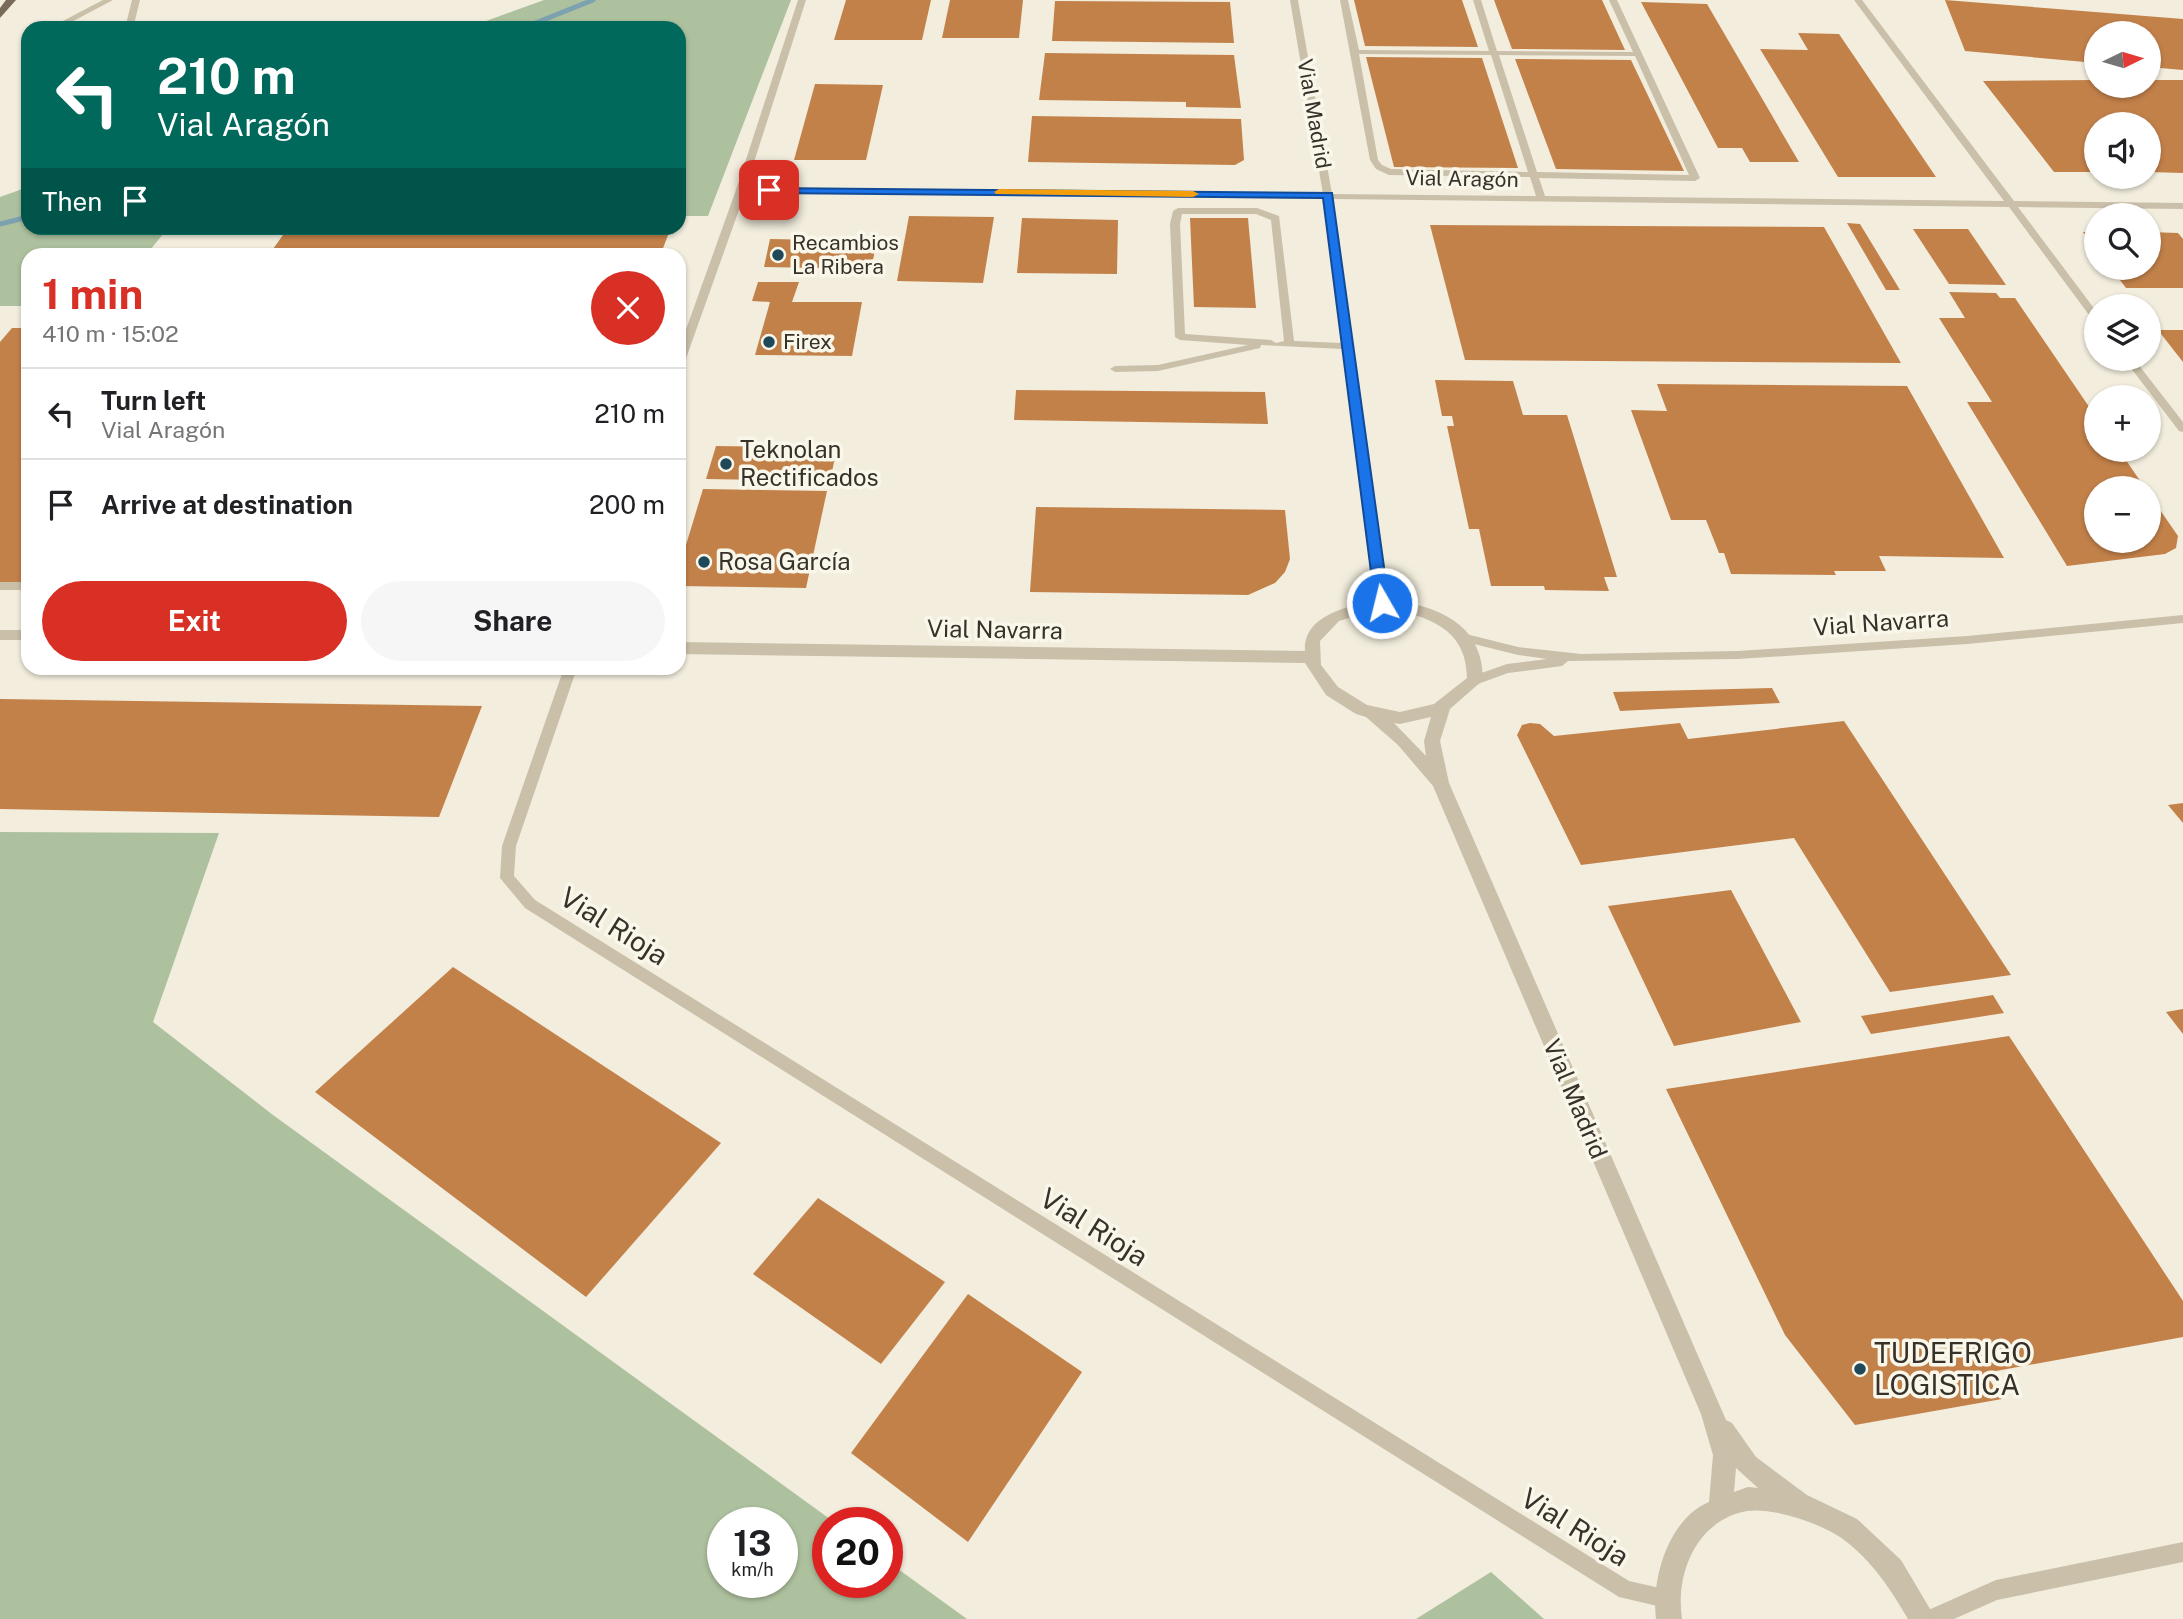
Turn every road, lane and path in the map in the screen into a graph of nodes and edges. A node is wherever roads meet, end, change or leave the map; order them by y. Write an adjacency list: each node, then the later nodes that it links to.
1 (11, 0): 10 (main road)
2 (109, 0): 11 (lane)
3 (136, 0): 12 (lane)
4 (802, 0): 17 (lane)
5 (1294, 0): 18 (lane, Vial Madrid)
6 (1344, 0): 13 (lane)
7 (1477, 0): 14 (lane)
8 (1613, 0): 15 (lane)
9 (1858, 0): 20 (lane)
10 (0, 15)
11 (67, 21)
12 (131, 21)
13 (1355, 52): 14 (lane); 16 (lane)
14 (1495, 54): 15 (lane); 16 (lane)
15 (1638, 54): 16 (lane)
16 (1535, 176): 19 (lane)
17 (741, 190): 18 (lane, Vial Aragón); 24 (lane)
18 (1328, 195): 19 (lane, Vial Aragón); 26 (lane, Vial Madrid)
19 (1541, 198): 20 (lane, Vial Aragón)
20 (2010, 204): 21 (lane, Vial Aragón); 22 (lane)
21 (2183, 206)
22 (2084, 301)
23 (1271, 343): 25 (lane); 25 (lane); 27 (lane)
24 (686, 344)
25 (1289, 344): 26 (lane)
26 (1348, 346): 32 (lane, Vial Madrid)
27 (1115, 369)
28 (2138, 371): 29 (lane)
29 (2183, 429)
30 (0, 586): 31 (lane)
31 (21, 586)
32 (1382, 603): 36 (street); 38 (street)
33 (2183, 619): 39 (lane, Vial Navarra)
34 (0, 635): 35 (street)
35 (21, 635)
36 (1462, 637): 39 (lane, Vial Navarra); 41 (street)
37 (686, 648): 38 (street, Vial Navarra)
38 (1310, 657): 43 (street)
39 (1581, 658): 41 (lane, Vial Navarra)
40 (569, 675): 49 (lane, Vial Rioja)
41 (1475, 680): 42 (street)
42 (1442, 710): 43 (street); 44 (street, Vial Madrid)
43 (1371, 713): 44 (street, Vial Madrid)
44 (1440, 783): 45 (street, Vial Madrid)
45 (1712, 1413): 46 (street, Vial Madrid); 47 (street, Vial Madrid)
46 (1798, 1504): 47 (street); 50 (street)
47 (1720, 1510): 49 (street)
48 (2183, 1552): 51 (lane)
49 (1668, 1608)
50 (1923, 1619)
51 (1931, 1619)

